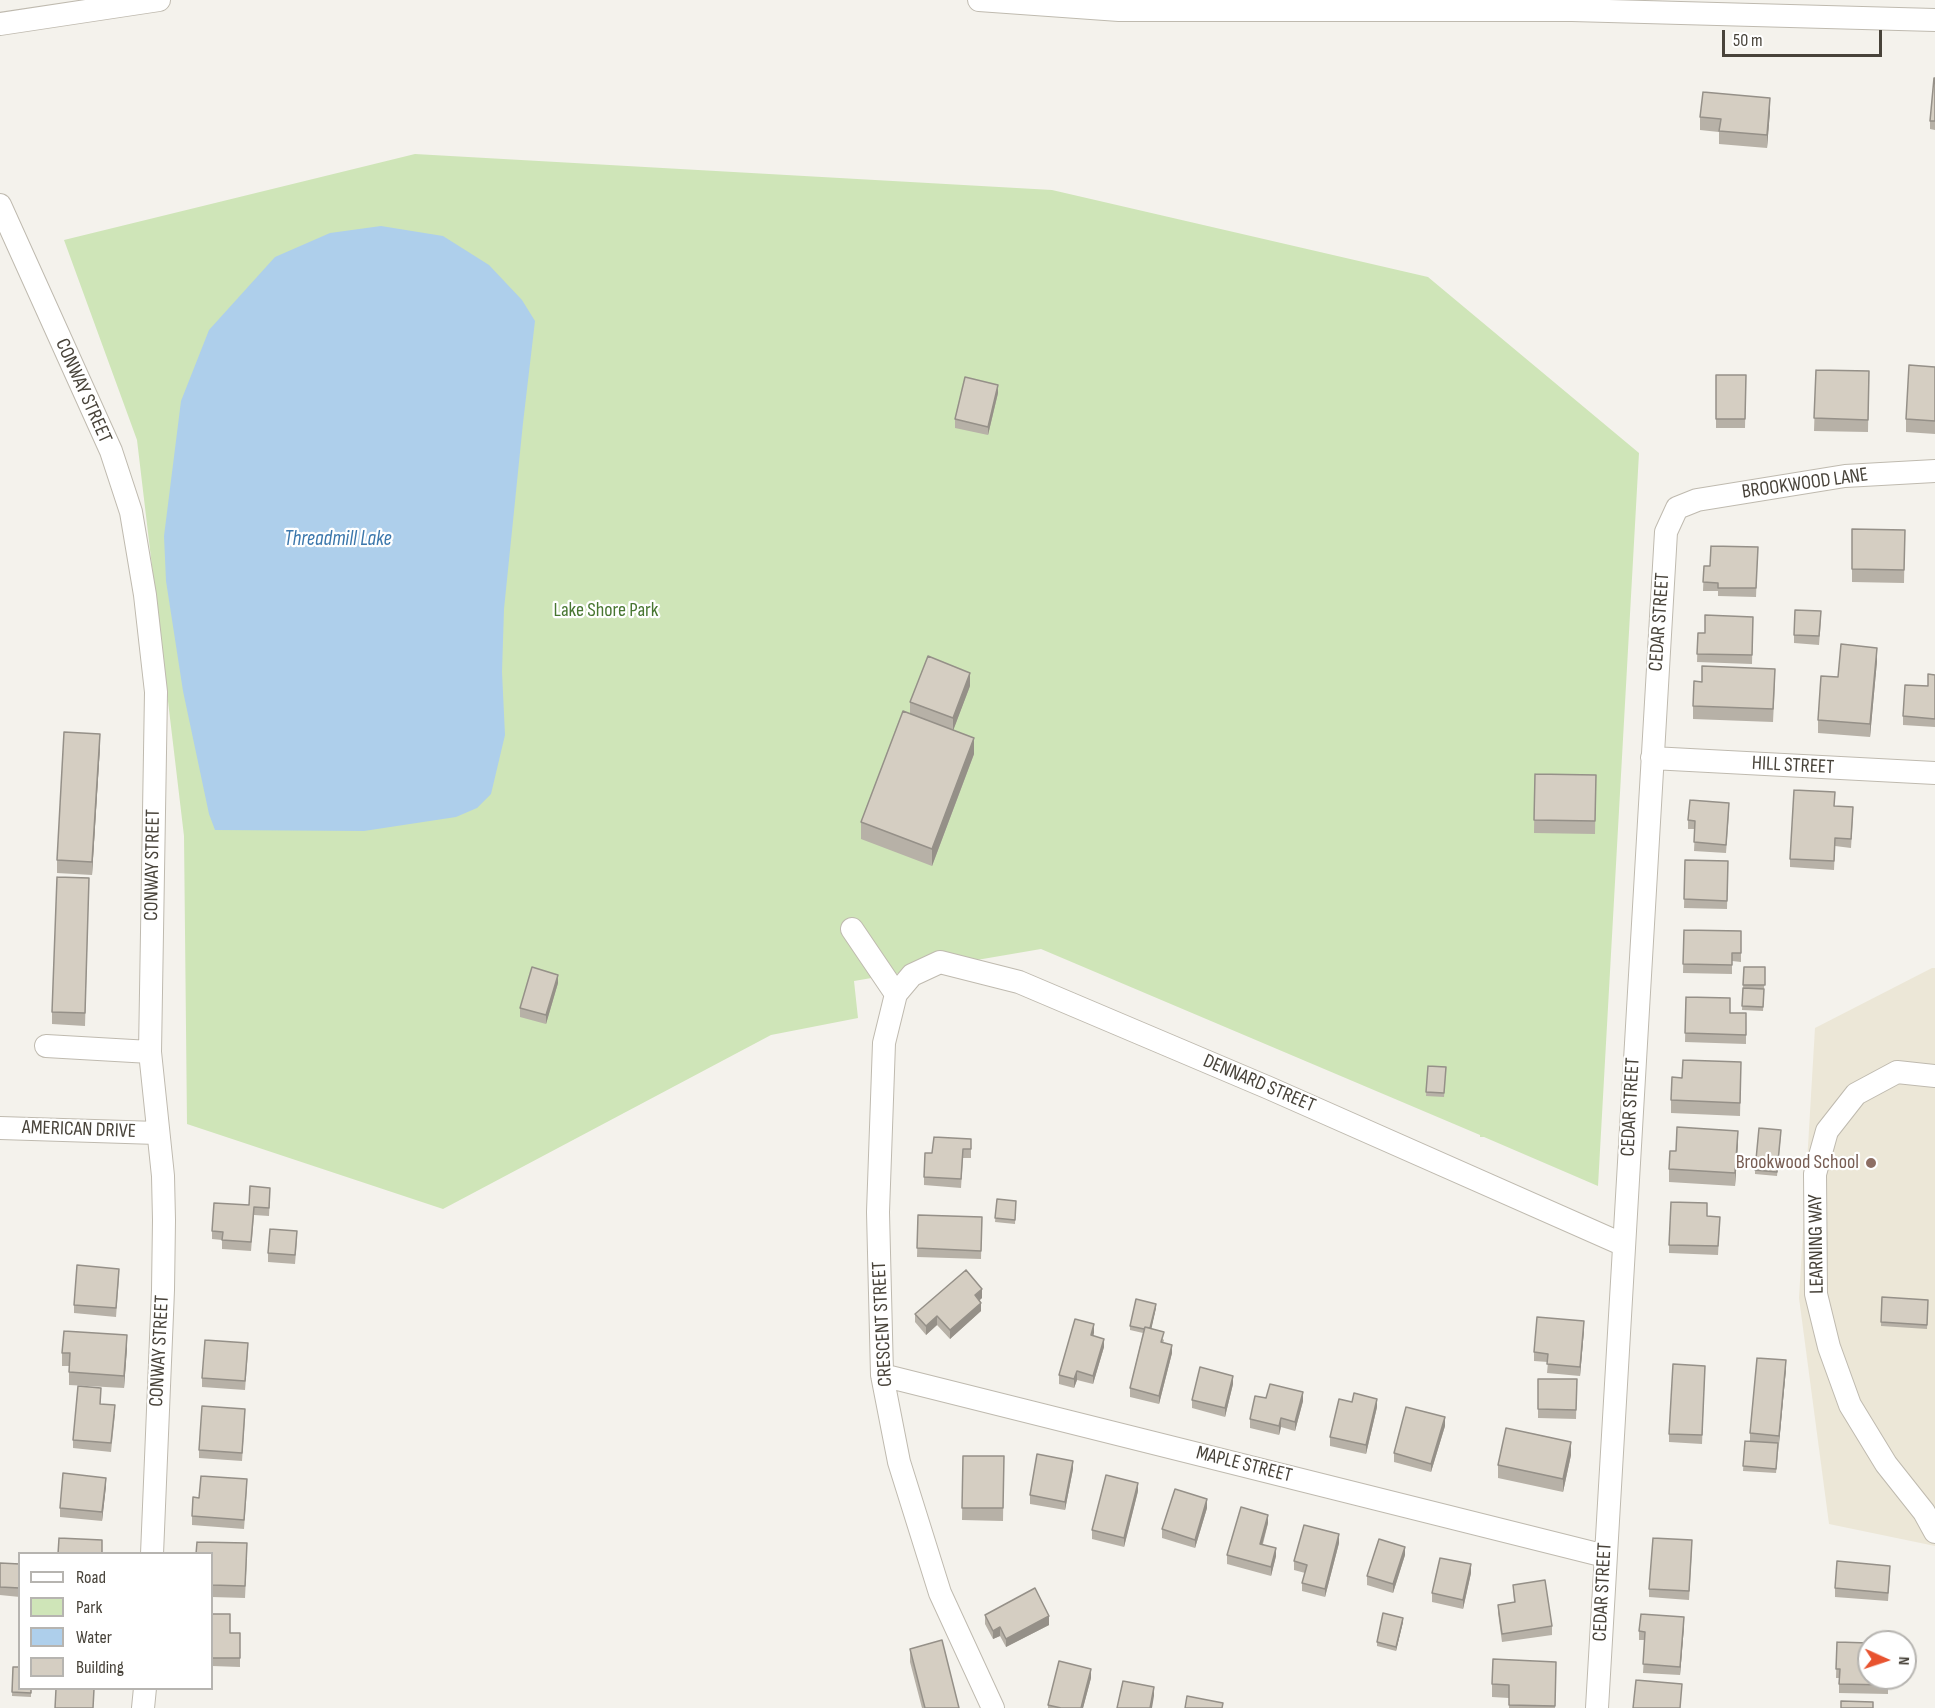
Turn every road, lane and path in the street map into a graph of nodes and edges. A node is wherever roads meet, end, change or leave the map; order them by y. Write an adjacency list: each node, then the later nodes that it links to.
1 (159, 0): 4 (street)
2 (979, 0): 3 (street)
3 (1935, 20)
4 (0, 24)
5 (0, 205): 13 (street, CONWAY STREET)
6 (1935, 471): 7 (street, BROOKWOOD LANE)
7 (1677, 508): 8 (street, CEDAR STREET)
8 (1652, 758): 9 (street, HILL STREET); 17 (street, CEDAR STREET)
9 (1935, 773)
10 (852, 929): 11 (street)
11 (896, 994): 17 (street, DENNARD STREET); 18 (street, CRESCENT STREET)
12 (46, 1046): 13 (street)
13 (150, 1052): 16 (street, CONWAY STREET)
14 (1935, 1076): 19 (street, LEARNING WAY)
15 (0, 1128): 16 (street, AMERICAN DRIVE)
16 (158, 1132): 20 (street, CONWAY STREET)
17 (1624, 1245): 21 (street, CEDAR STREET)
18 (882, 1375): 21 (street, MAPLE STREET); 24 (street, CRESCENT STREET)
19 (1935, 1532)
20 (152, 1552)
21 (1605, 1556): 25 (street, CEDAR STREET)
22 (145, 1690): 23 (street)
23 (143, 1708)
24 (993, 1708)
25 (1597, 1708)

